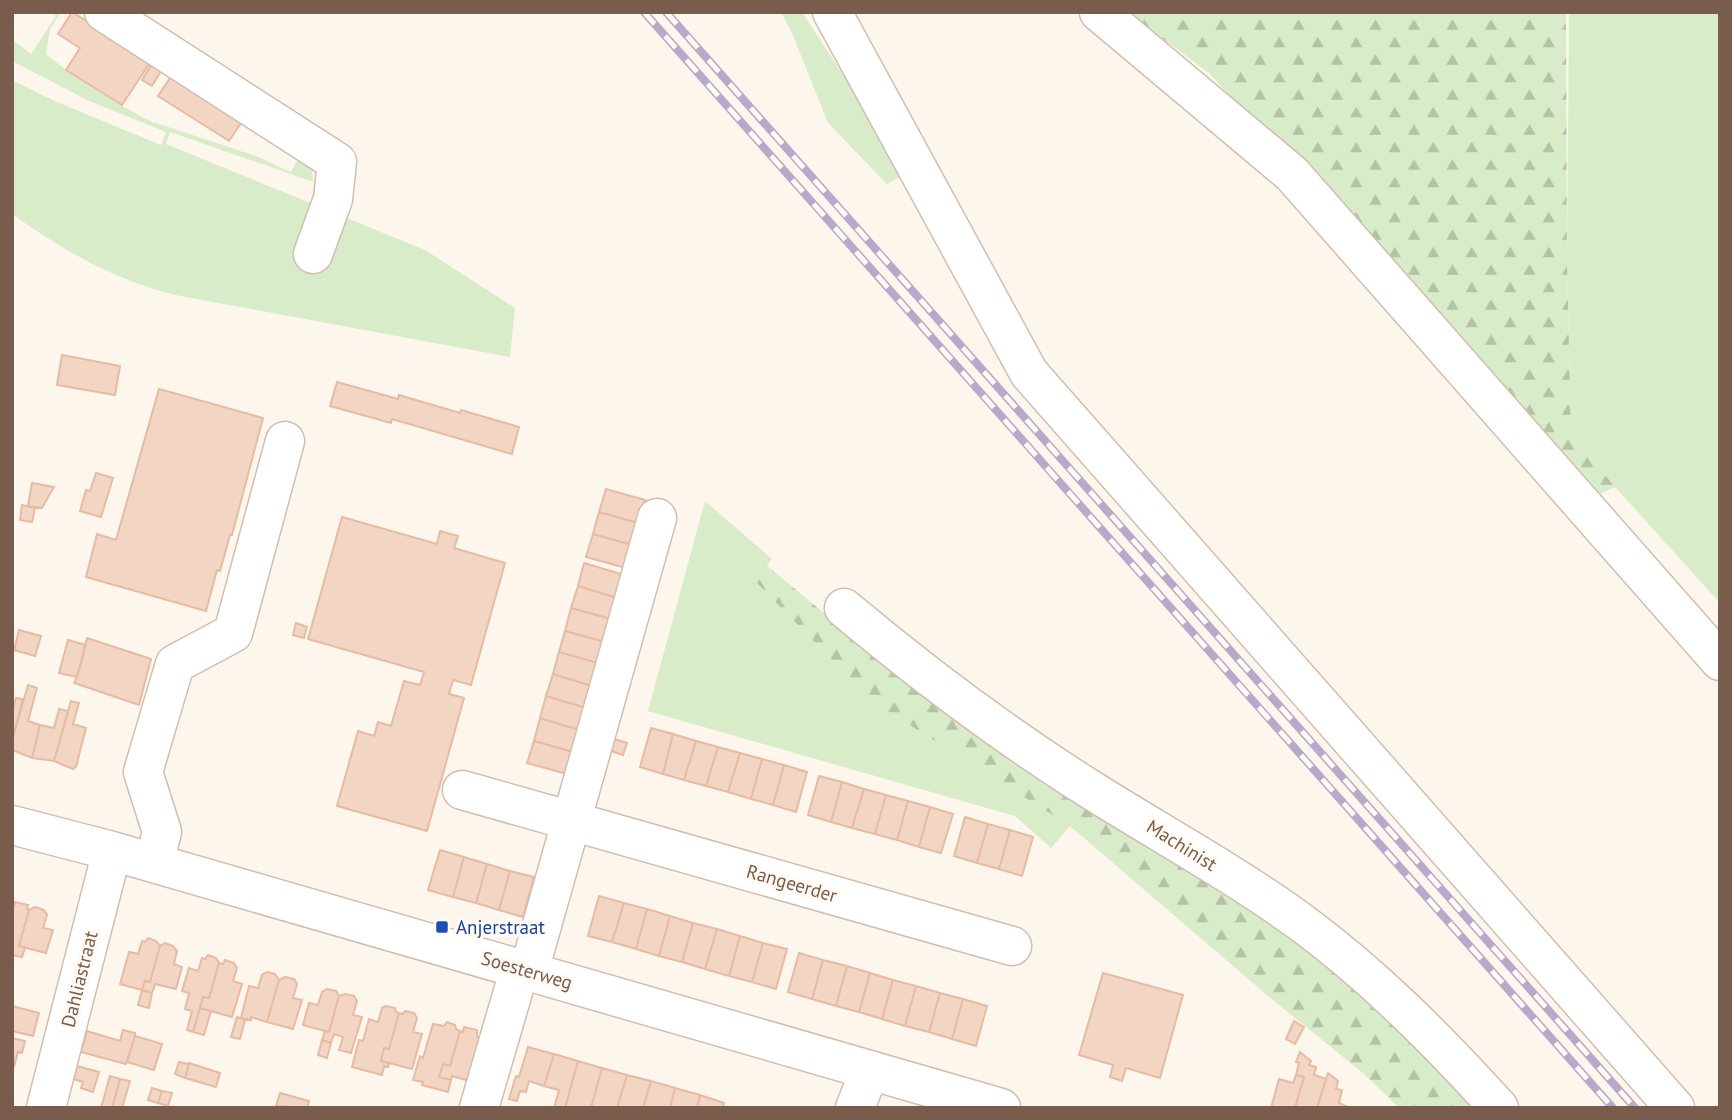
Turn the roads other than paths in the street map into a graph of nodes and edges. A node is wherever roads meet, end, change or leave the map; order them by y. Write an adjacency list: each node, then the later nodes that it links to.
1 (104, 12): 4 (street)
2 (832, 12): 22 (street)
3 (1099, 12): 8 (street)
4 (313, 254)
5 (285, 442): 13 (street)
6 (657, 518): 10 (street)
7 (844, 608): 21 (street, Machinist)
8 (1720, 660)
9 (462, 790): 10 (street, Rangeerder)
10 (572, 820): 14 (street, Rangeerder); 15 (street)
11 (12, 825): 12 (street, Soesterweg)
12 (112, 851): 13 (street, Soesterweg); 17 (street, Dahliastraat)
13 (154, 863): 15 (street, Soesterweg)
14 (1012, 946)
15 (525, 970): 16 (street, Soesterweg); 18 (street)
16 (870, 1070): 19 (street); 20 (street, Soesterweg)
17 (46, 1108)
18 (479, 1108)
19 (855, 1108)
20 (1001, 1108)
21 (1499, 1108)
22 (1675, 1108)

